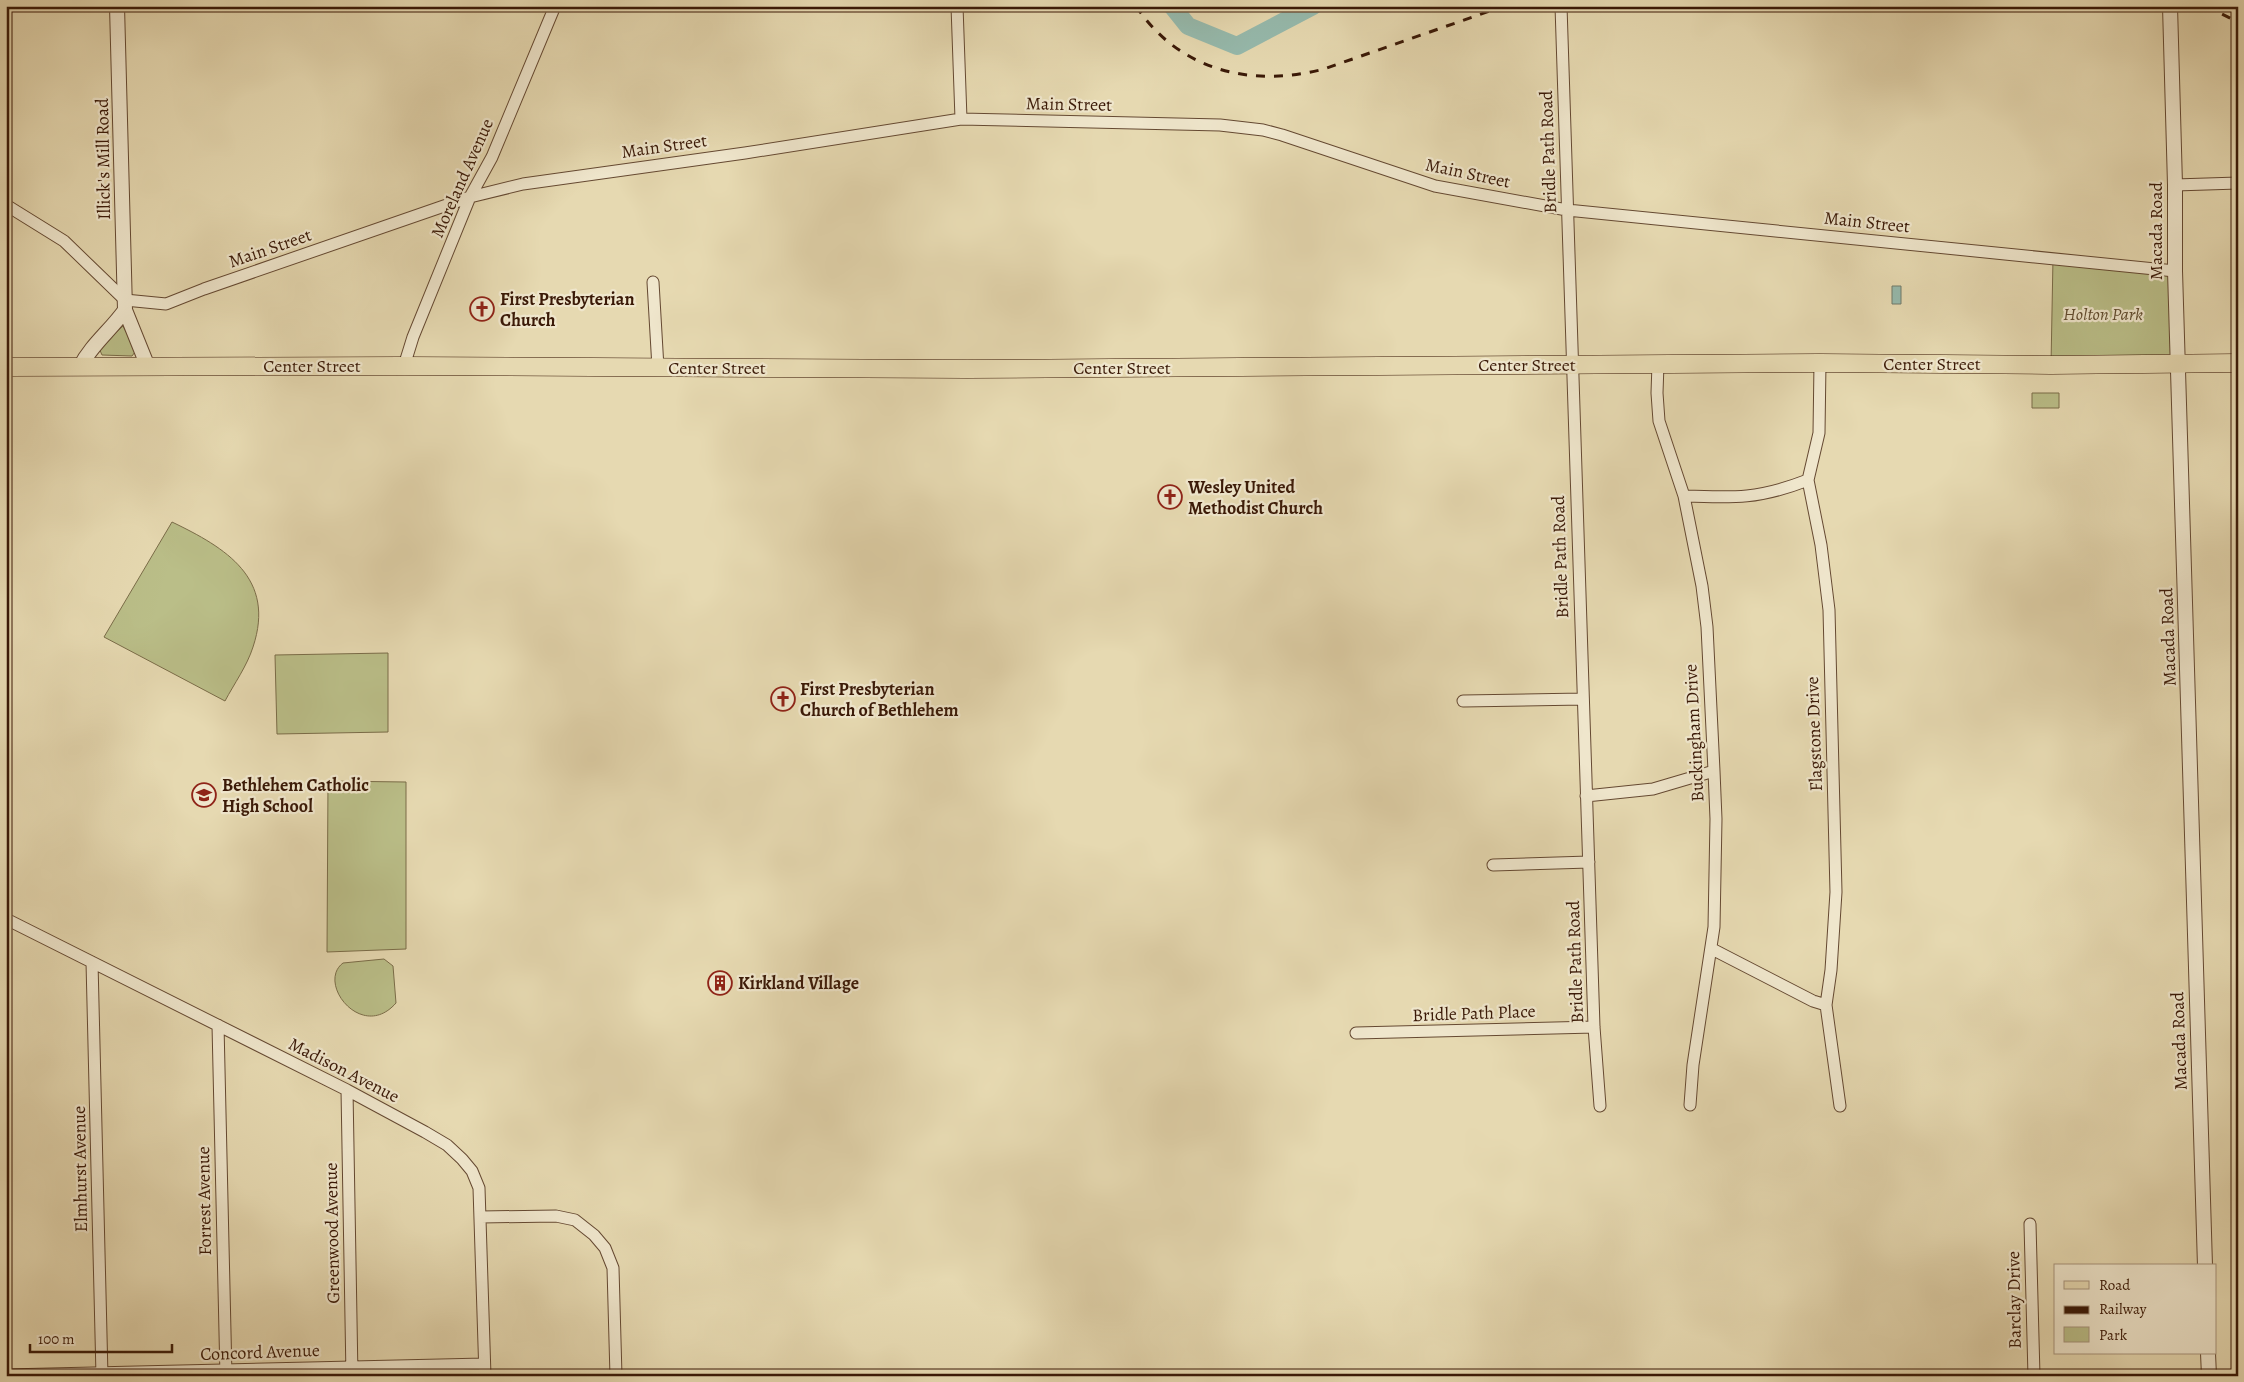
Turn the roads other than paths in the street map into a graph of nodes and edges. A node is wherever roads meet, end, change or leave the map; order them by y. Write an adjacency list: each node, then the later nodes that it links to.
1 (555, 6): 9 (street, Moreland Avenue)
2 (957, 6): 6 (street)
3 (1561, 6): 11 (street, Bridle Path Road)
4 (2170, 6): 8 (street, Macada Road)
5 (119, 7): 14 (street, Illick's Mill Road)
6 (961, 119): 9 (street, Main Street); 11 (street, Main Street)
7 (2238, 183): 8 (street)
8 (2175, 185): 12 (street, Macada Road)
9 (470, 197): 14 (street, Main Street); 20 (street, Moreland Avenue)
10 (6, 205): 14 (street)
11 (1567, 210): 12 (street, Main Street); 18 (street, Bridle Path Road)
12 (2175, 271): 16 (street, Macada Road)
13 (653, 282): 24 (street)
14 (125, 305): 22 (street); 23 (street, Illick's Mill Road)
15 (1820, 363): 16 (main road, Center Street); 19 (main road, Center Street); 25 (street, Flagstone Drive)
16 (2179, 363): 17 (main road, Center Street); 46 (street, Macada Road)
17 (2238, 363)
18 (1571, 364): 19 (main road, Center Street); 24 (main road, Center Street); 27 (street, Bridle Path Road)
19 (1658, 364): 26 (street, Buckingham Drive)
20 (404, 366): 23 (main road, Center Street); 24 (main road, Center Street)
21 (6, 367): 22 (main road, Center Street)
22 (80, 367): 23 (main road, Center Street)
23 (148, 367)
24 (658, 368)
25 (1808, 480): 26 (street); 36 (street, Flagstone Drive)
26 (1684, 496): 29 (street, Buckingham Drive)
27 (1583, 699): 28 (street); 30 (street, Bridle Path Road)
28 (1463, 701)
29 (1714, 771): 30 (street); 34 (street, Buckingham Drive)
30 (1586, 796): 31 (street, Bridle Path Road)
31 (1590, 862): 32 (street); 38 (street, Bridle Path Road)
32 (1493, 865)
33 (6, 920): 35 (street, Madison Avenue)
34 (1712, 949): 36 (street); 41 (street, Buckingham Drive)
35 (92, 962): 37 (street, Madison Avenue); 51 (street, Elmhurst Avenue)
36 (1826, 1005): 43 (street, Flagstone Drive)
37 (218, 1025): 40 (street, Madison Avenue); 50 (street, Forrest Avenue)
38 (1594, 1027): 39 (street, Bridle Path Place); 42 (street, Bridle Path Road)
39 (1356, 1034)
40 (347, 1090): 44 (street, Madison Avenue); 49 (street, Greenwood Avenue)
41 (1690, 1105)
42 (1600, 1106)
43 (1840, 1106)
44 (481, 1217): 48 (street, Madison Avenue); 54 (street)
45 (2030, 1224): 55 (street, Barclay Drive)
46 (2205, 1264)
47 (2208, 1354): 56 (street)
48 (484, 1364): 49 (street, Concord Avenue); 53 (street, Madison Avenue)
49 (352, 1371): 50 (street, Concord Avenue)
50 (226, 1373): 51 (street, Concord Avenue)
51 (102, 1374): 52 (street, Concord Avenue)
52 (6, 1375)
53 (485, 1376)
54 (616, 1376)
55 (2034, 1376)
56 (2209, 1376)

